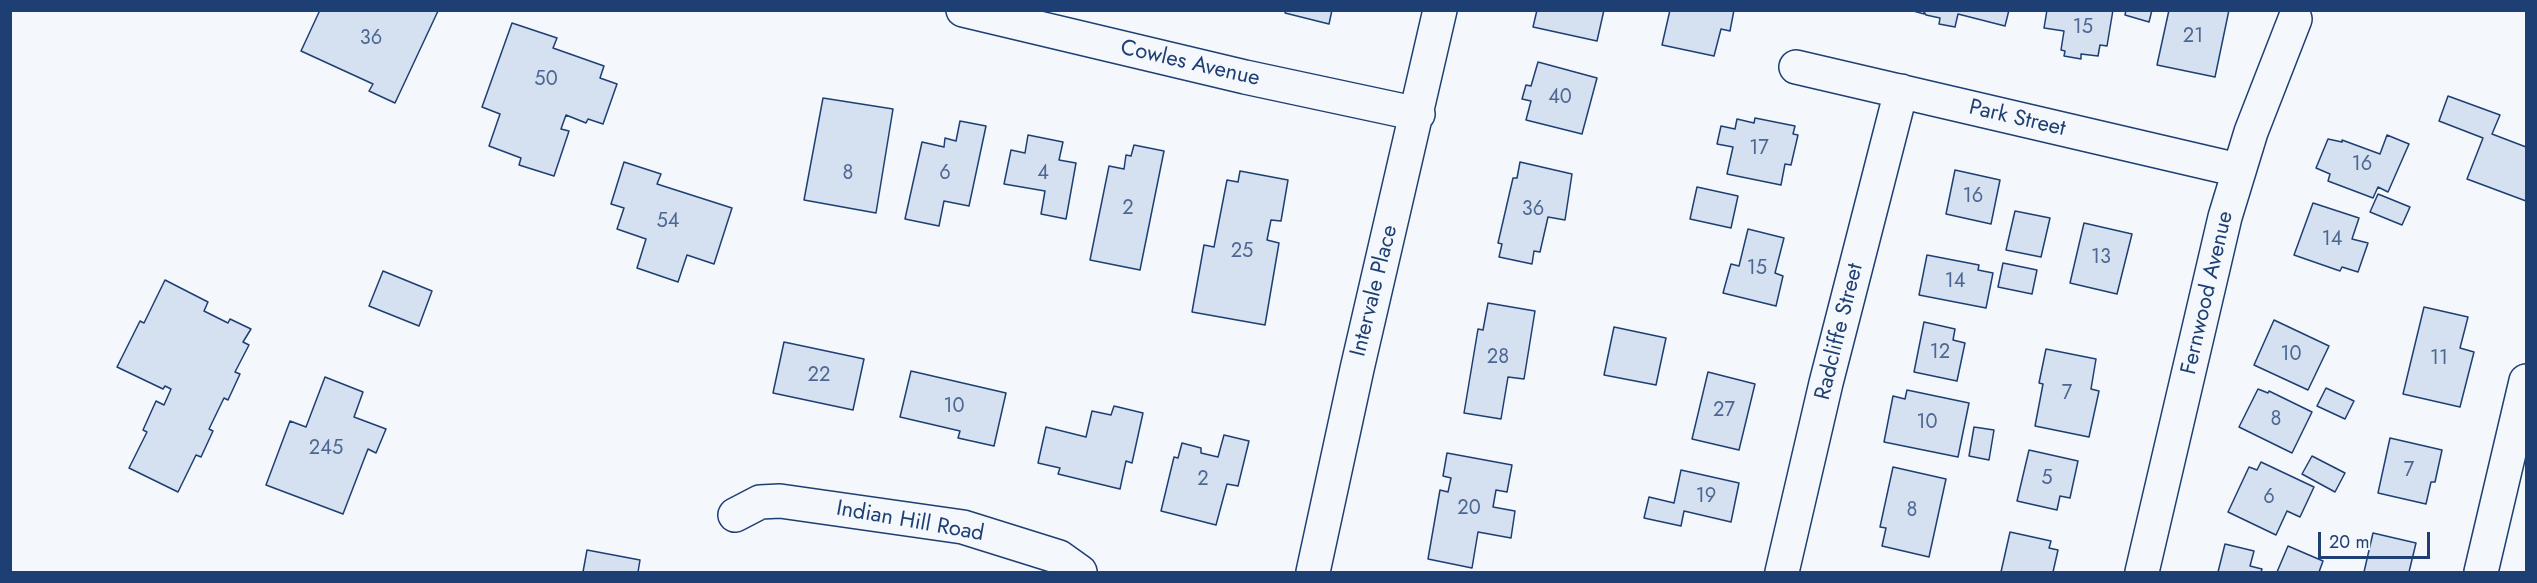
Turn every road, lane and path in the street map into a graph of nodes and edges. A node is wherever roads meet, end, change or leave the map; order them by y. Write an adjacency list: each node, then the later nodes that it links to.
1 (963, 10): 6 (street, Cowles Avenue)
2 (1440, 10): 6 (street, Intervale Place)
3 (2295, 19): 7 (street, Fernwood Avenue)
4 (1796, 67): 5 (street, Park Street)
5 (1901, 92): 7 (street, Park Street); 12 (street, Radcliffe Street)
6 (1418, 114): 11 (street, Intervale Place)
7 (2238, 170): 13 (street, Fernwood Avenue)
8 (2526, 381): 14 (street)
9 (735, 514): 10 (street, Indian Hill Road)
10 (1080, 573)
11 (1313, 573)
12 (1782, 573)
13 (2142, 573)
14 (2481, 573)

